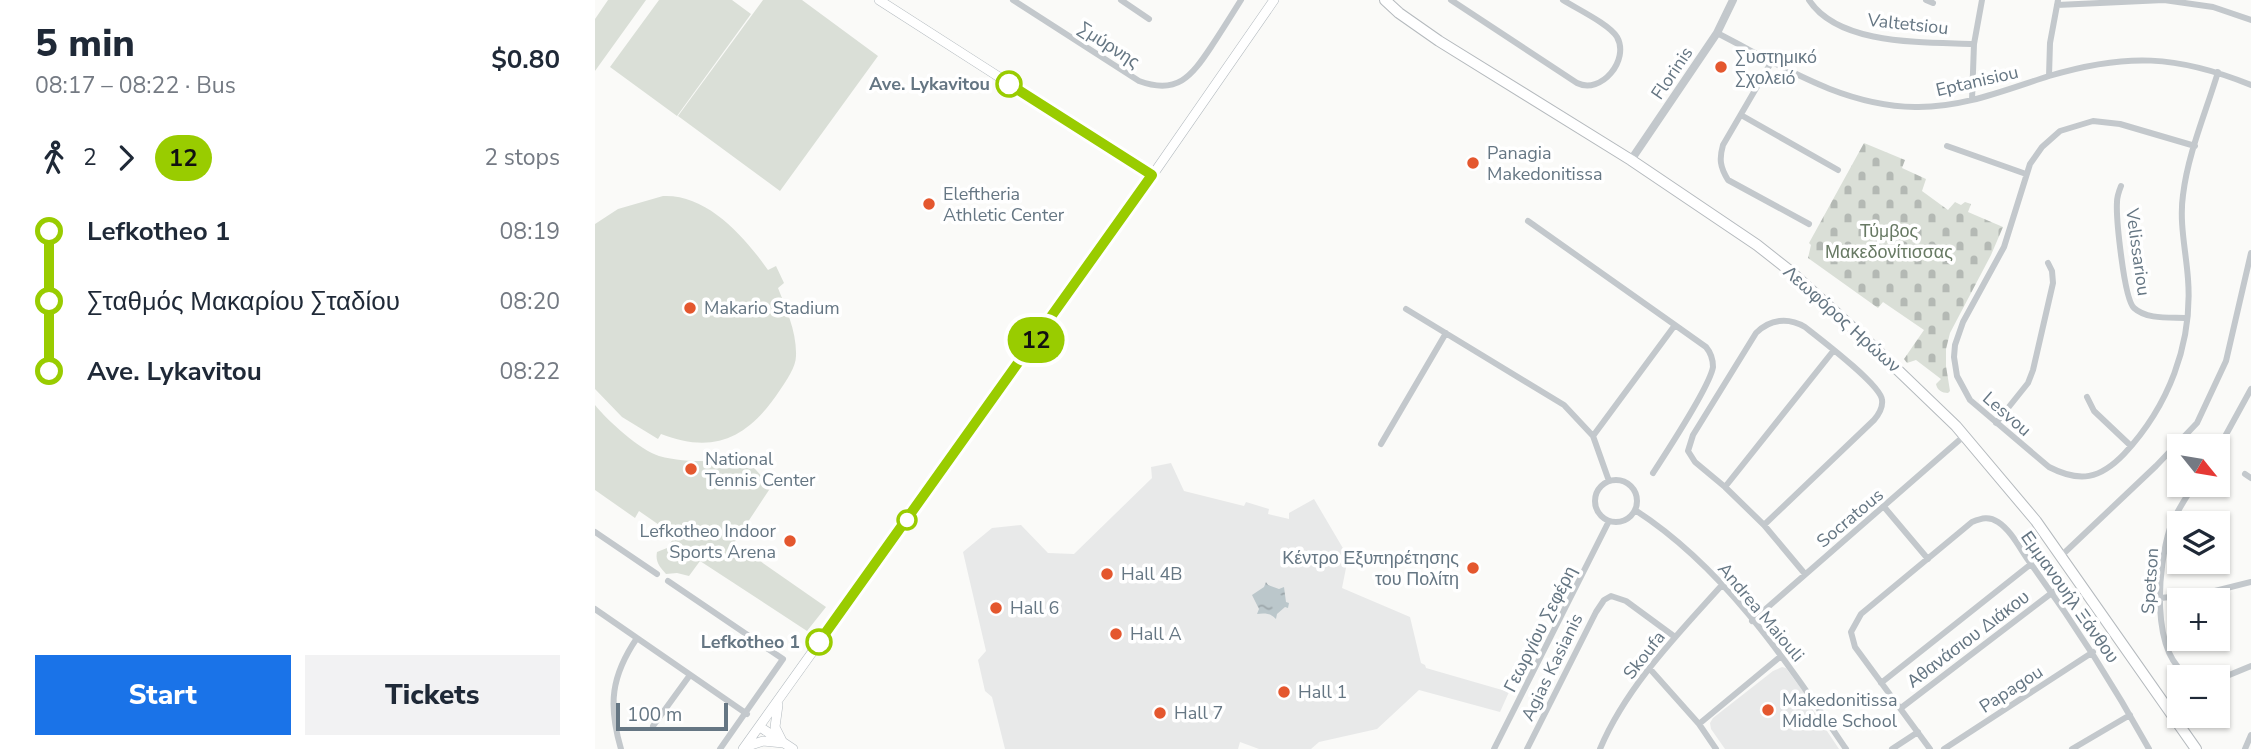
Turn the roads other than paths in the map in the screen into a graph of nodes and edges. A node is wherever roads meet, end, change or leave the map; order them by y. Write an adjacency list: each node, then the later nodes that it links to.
1 (880, 0): 29 (main road)
2 (1013, 0): 4 (street, Σμύρνης)
3 (1121, 0): 14 (street)
4 (1241, 0)
5 (1274, 0): 29 (main road)
6 (1385, 0): 26 (main road, Λεωφόρος Ηρώων)
7 (1451, 0): 8 (street)
8 (1563, 0)
9 (1733, 0): 16 (street, Florinis)
10 (1809, 0): 17 (street, Valtetsiou)
11 (1982, 0): 17 (street)
12 (2131, 0): 13 (street); 15 (street)
13 (2057, 3): 20 (street)
14 (1149, 19)
15 (2251, 20)
16 (1717, 33): 18 (street, Eptanisiou); 26 (street, Florinis)
17 (1974, 44): 22 (street)
18 (1772, 61): 22 (street, Eptanisiou); 23 (street)
19 (2218, 72): 20 (street, Eptanisiou); 21 (street, Eptanisiou); 25 (street, Lesvou)
20 (2049, 76): 22 (street, Eptanisiou)
21 (2243, 82)
22 (1972, 100)
23 (1741, 115): 27 (street); 32 (street)
24 (1947, 146): 28 (street)
25 (2195, 146): 28 (street, Lesvou); 36 (street, Lesvou)
26 (1631, 160): 45 (main road, Λεωφόρος Ηρώων)
27 (1838, 170)
28 (2026, 174): 42 (street, Lesvou)
29 (1152, 175): 79 (main road)
30 (2121, 186): 36 (street, Velissariou)
31 (1528, 221): 37 (street)
32 (1809, 224)
33 (2251, 253): 57 (street)
34 (2048, 263): 42 (street)
35 (1406, 309): 38 (street)
36 (2187, 318): 47 (street, Lesvou)
37 (1675, 325): 44 (street); 48 (street)
38 (1446, 333): 44 (street); 46 (street)
39 (1835, 350): 50 (street); 50 (street); 55 (street)
40 (2251, 389): 43 (street)
41 (2087, 397): 47 (street)
42 (1996, 423): 47 (street, Lesvou)
43 (2226, 434)
44 (1593, 436): 49 (street)
45 (1964, 436): 52 (street, Socratous); 57 (main road, Λεωφόρος Ηρώων)
46 (1381, 444)
47 (2131, 446)
48 (1653, 473)
49 (1609, 481): 53 (street); 54 (street)
50 (1725, 487): 55 (street)
51 (2187, 497): 66 (street, Spetson)
52 (1885, 508): 58 (street); 61 (street, Socratous)
53 (1635, 510): 54 (street); 64 (street, Andrea Maiouli)
54 (1609, 521): 93 (street, Γεωργίου Σεφέρη)
55 (1764, 525): 61 (street)
56 (595, 532): 60 (street)
57 (2061, 556): 103 (main road, Λεωφόρος Ηρώων)
58 (1928, 559): 59 (street, Εμμανουήλ Ξάνθου); 78 (street, Εμμανουήλ Ξάνθου)
59 (2031, 564): 65 (street, Εμμανουήλ Ξάνθου); 78 (street, Αθανάσιου Διάκου)
60 (657, 573)
61 (1805, 574): 68 (street, Socratous)
62 (668, 581): 81 (street)
63 (2251, 582): 66 (street)
64 (1722, 585): 68 (street, Andrea Maiouli); 69 (street, Skoufa)
65 (2053, 592): 71 (street, Εμμανουήλ Ξάνθου); 80 (street, Αθανάσιου Διάκου)
66 (2160, 598): 73 (street, Spetson)
67 (595, 609): 70 (street)
68 (1752, 621): 72 (street, Andrea Maiouli)
69 (1675, 637): 75 (street, Skoufa); 94 (street, Agias Kasianis)
70 (637, 638): 76 (street); 89 (street)
71 (2093, 652): 82 (street, Εμμανουήλ Ξάνθου); 100 (street, Papagou)
72 (1781, 656): 83 (street); 97 (street, Andrea Maiouli)
73 (2176, 665)
74 (2251, 666): 77 (street)
75 (1650, 669): 83 (street); 95 (street, Skoufa)
76 (690, 675): 81 (street); 84 (street)
77 (2230, 675)
78 (1881, 683): 80 (street)
79 (781, 698): 85 (main road); 88 (main road)
80 (1901, 708): 86 (street)
81 (747, 714): 90 (street)
82 (2130, 715): 101 (street); 102 (street, Εμμανουήλ Ξάνθου)
83 (1699, 724): 96 (street)
84 (653, 726)
85 (760, 727): 88 (main road); 91 (main road)
86 (1918, 732): 98 (street); 99 (street)
87 (2251, 734): 104 (street)
88 (783, 743): 91 (main road); 92 (main road)
89 (621, 749)
90 (720, 749)
91 (744, 749)
92 (793, 749)
93 (1494, 749)
94 (1527, 749)
95 (1600, 749)
96 (1717, 749)
97 (1846, 749)
98 (1892, 749)
99 (1930, 749)
100 (1944, 749)
101 (2072, 749)
102 (2149, 749)
103 (2196, 749)
104 (2245, 749)

